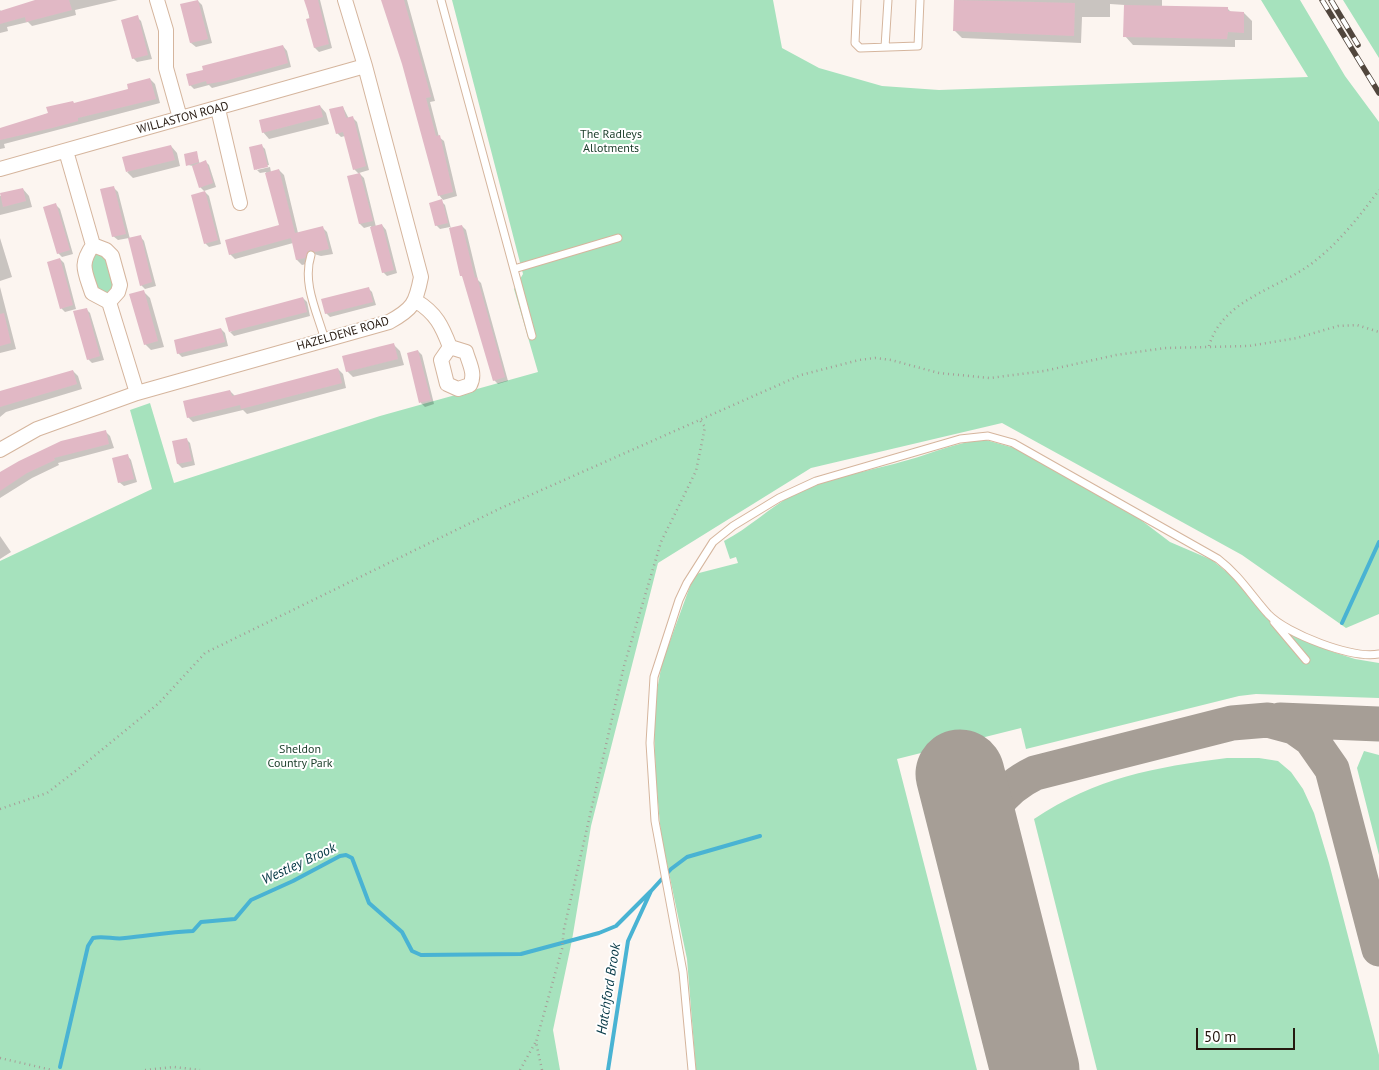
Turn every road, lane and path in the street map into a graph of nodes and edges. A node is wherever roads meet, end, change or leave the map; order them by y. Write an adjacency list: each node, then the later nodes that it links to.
1 (157, 0): 10 (street)
2 (345, 0): 8 (street)
3 (441, 0): 18 (lane)
4 (857, 0): 7 (lane)
5 (888, 0): 7 (lane)
6 (920, 0): 7 (lane)
7 (885, 47)
8 (365, 66): 9 (street, WILLASTON ROAD); 19 (street)
9 (218, 109): 10 (street, WILLASTON ROAD); 14 (street)
10 (180, 118): 11 (street, WILLASTON ROAD)
11 (66, 150): 12 (street, WILLASTON ROAD); 16 (street)
12 (0, 169)
13 (1379, 190): 24 (path)
14 (240, 203)
15 (618, 238): 18 (lane)
16 (93, 245): 20 (street); 20 (street)
17 (311, 255): 23 (lane)
18 (514, 269): 22 (lane)
19 (416, 301): 23 (street, HAZELDENE ROAD); 25 (street)
20 (109, 302): 26 (street)
21 (1379, 332): 24 (path)
22 (532, 336)
23 (325, 340): 26 (street, HAZELDENE ROAD)
24 (1209, 346): 27 (path)
25 (450, 347)
26 (137, 393): 28 (street, HAZELDENE ROAD)
27 (699, 419): 32 (path); 33 (path)
28 (0, 450)
29 (1269, 615): 30 (lane); 31 (lane); 40 (lane)
30 (1379, 654)
31 (1306, 660)
32 (0, 809)
33 (536, 1042): 38 (path); 39 (path)
34 (0, 1058): 35 (path)
35 (52, 1070)
36 (145, 1070): 37 (path)
37 (200, 1070)
38 (520, 1070)
39 (542, 1070)
40 (692, 1070)

